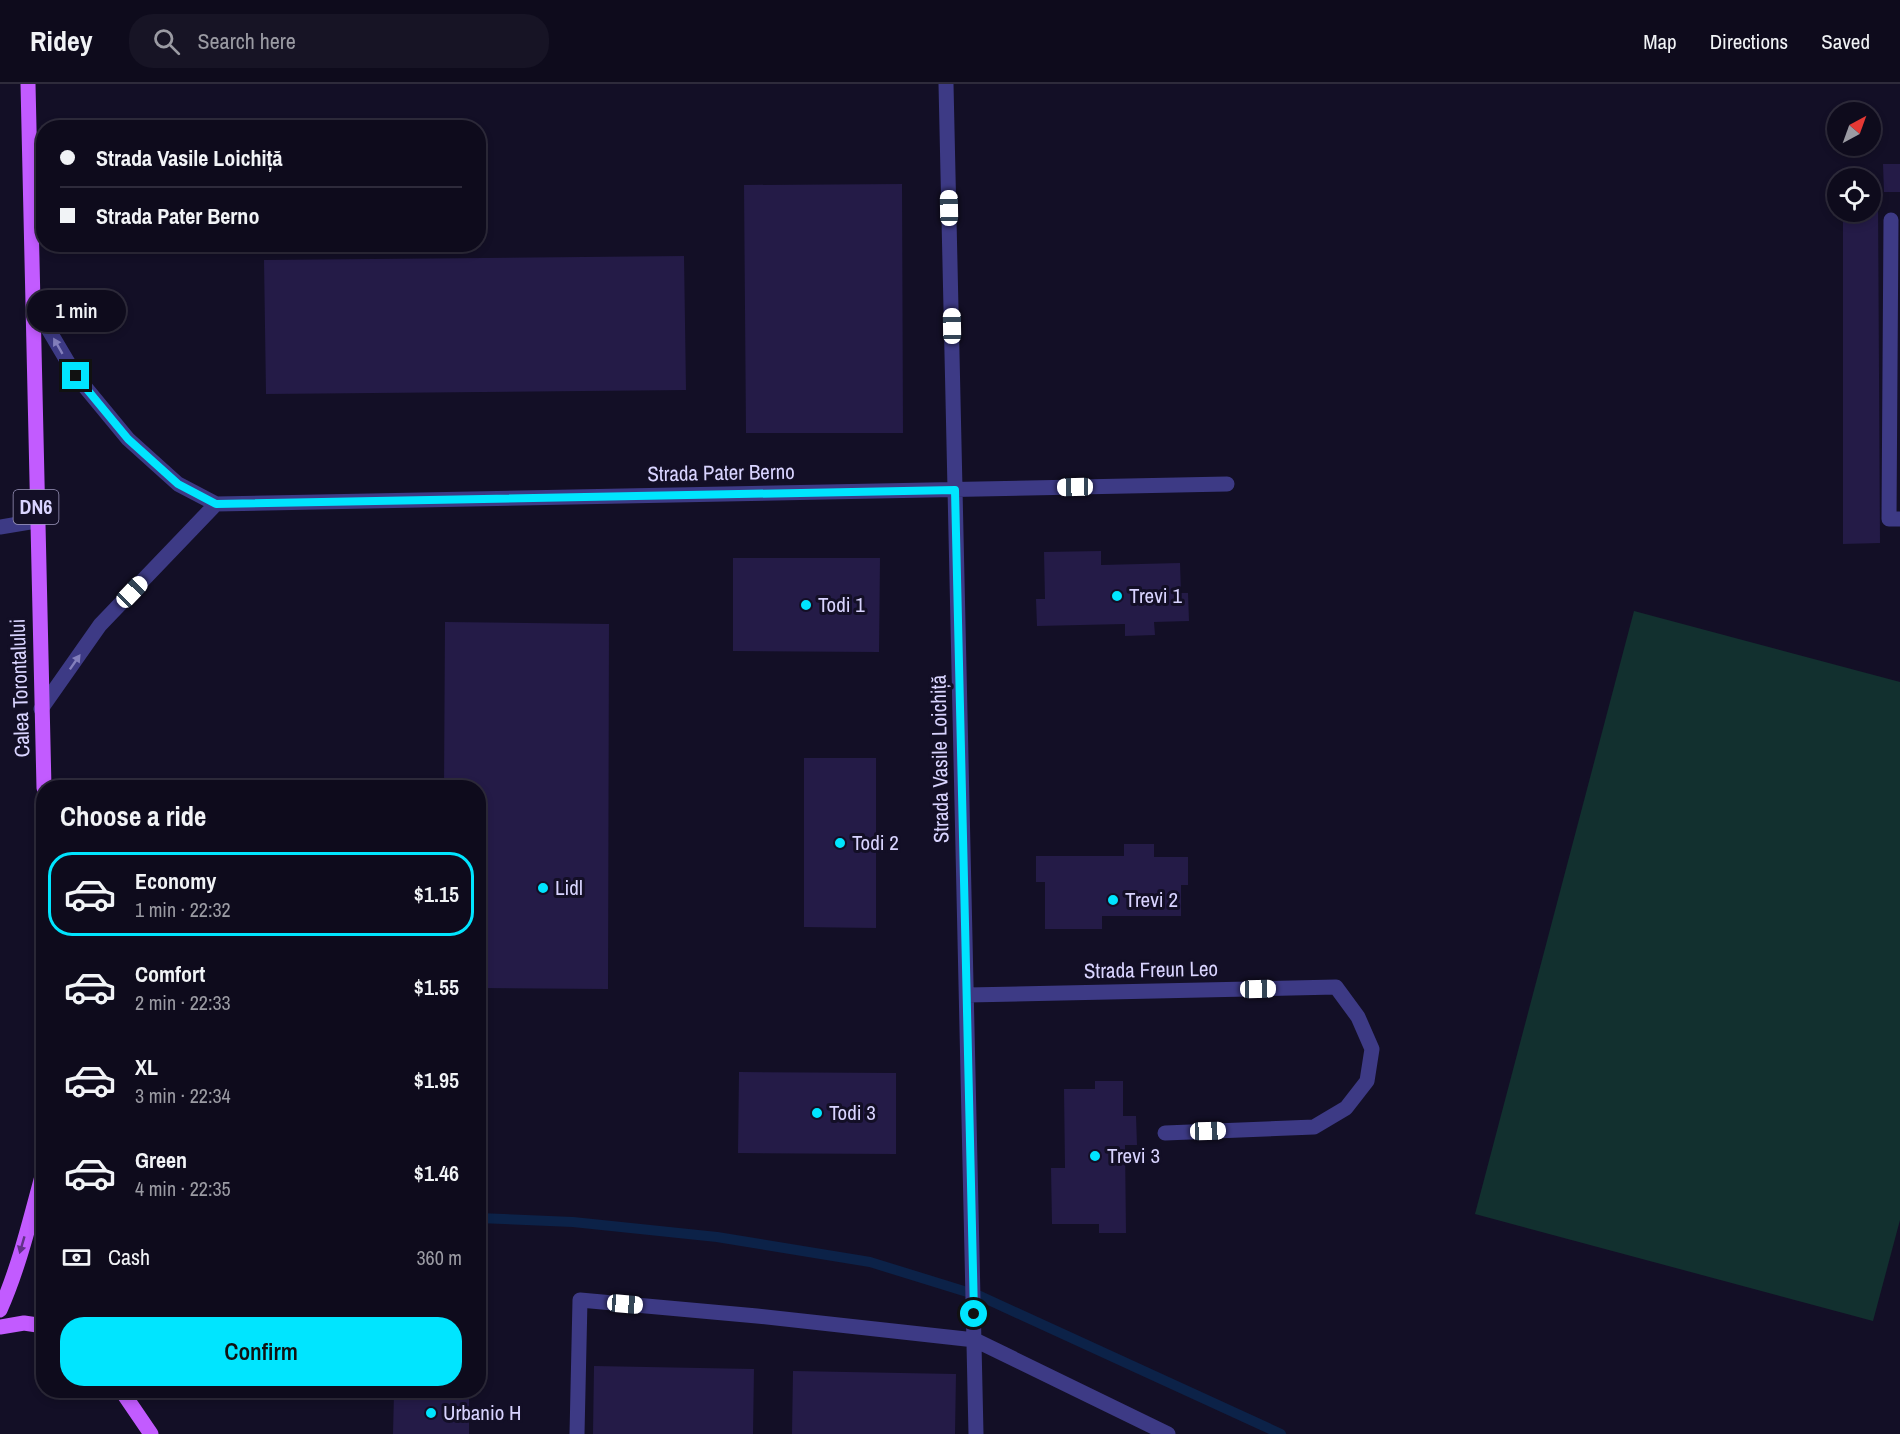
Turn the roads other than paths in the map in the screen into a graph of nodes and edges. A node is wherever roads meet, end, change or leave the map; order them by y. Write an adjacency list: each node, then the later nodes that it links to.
1 (28, 84): 4 (main road, Calea Torontalului / DN6)
2 (946, 84): 6 (street, Strada Vasile Loichiță)
3 (1891, 220): 8 (street)
4 (34, 305): 7 (street, Strada Pater Berno, one-way to 4); 9 (main road, Calea Torontalului / DN6)
5 (1227, 484): 6 (street, Strada Pater Berno)
6 (955, 490): 7 (street, Strada Pater Berno); 13 (street, Strada Vasile Loichiță)
7 (216, 504): 11 (street, one-way to 7)
8 (1900, 519)
9 (36, 521): 10 (street); 11 (main road, Calea Torontalului / DN6)
10 (0, 527)
11 (41, 710): 12 (main road, Calea Torontalului / DN6)
12 (44, 780)
13 (967, 995): 14 (street, Strada Freun Leo); 19 (street, Strada Vasile Loichiță)
14 (1165, 1133)
15 (36, 1198): 16 (main road, one-way to 16)
16 (0, 1310)
17 (36, 1325): 18 (main road)
18 (0, 1327)
19 (975, 1340): 22 (street); 23 (street, Strada Vasile Loichiță); 24 (street)
20 (126, 1398): 21 (main road)
21 (151, 1434)
22 (577, 1434)
23 (976, 1434)
24 (1168, 1434)

